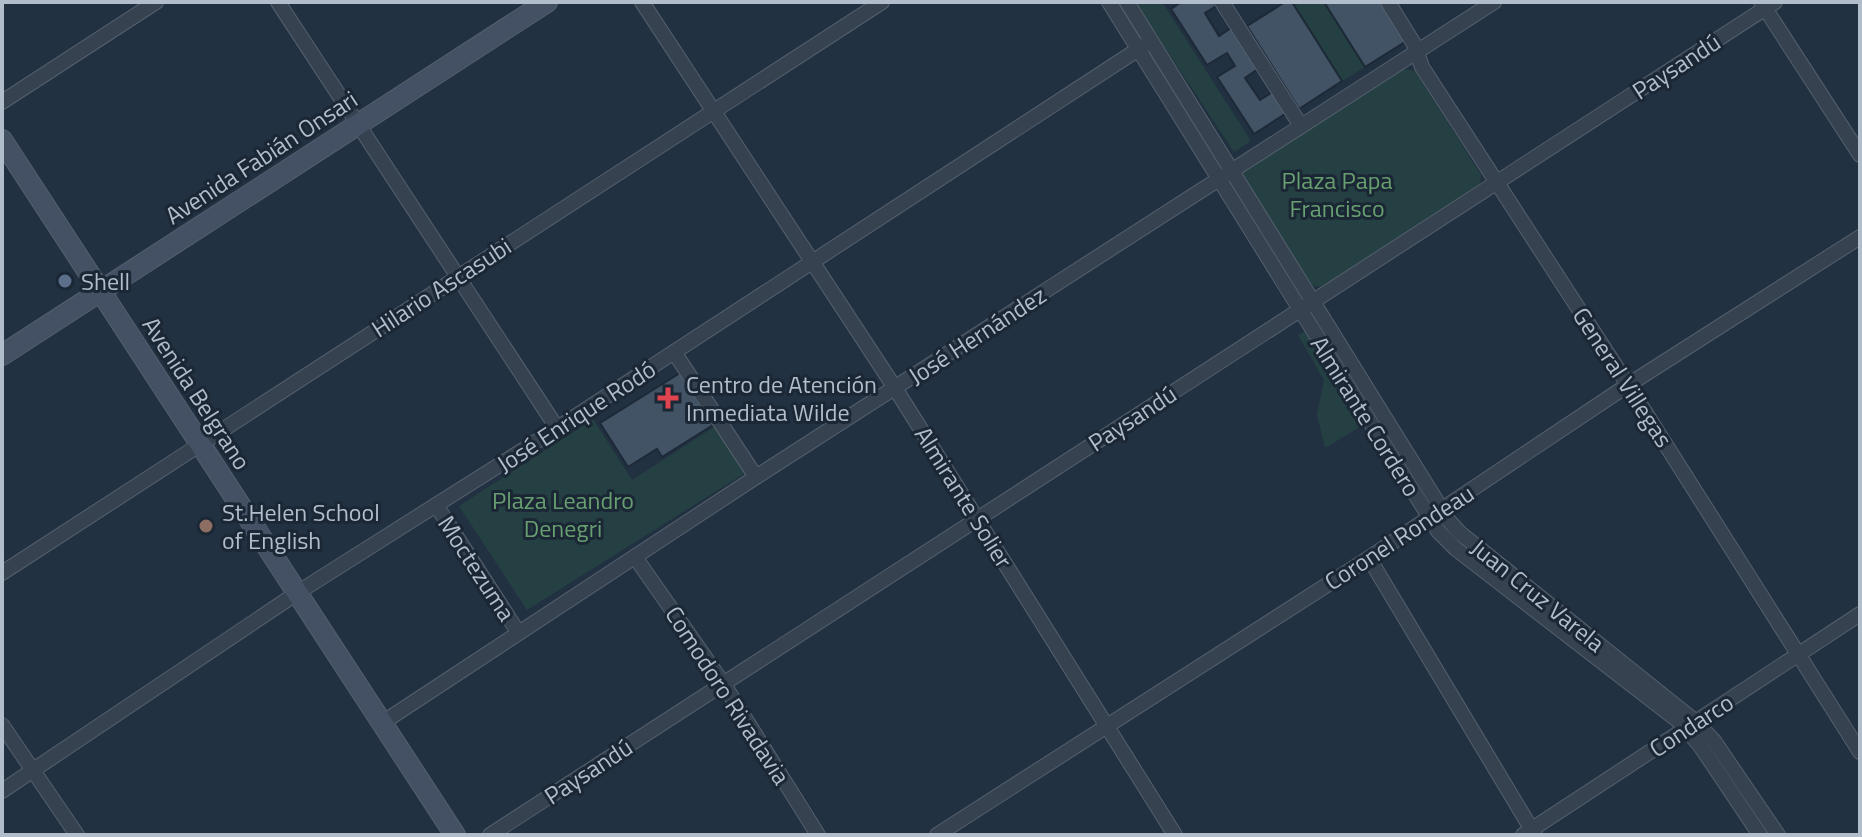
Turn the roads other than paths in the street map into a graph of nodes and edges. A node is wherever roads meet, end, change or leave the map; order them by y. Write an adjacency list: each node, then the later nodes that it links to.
1 (156, 2): 14 (street)
2 (278, 2): 16 (street)
3 (547, 2): 16 (street, Avenida Fabián Onsari)
4 (642, 2): 15 (street, Almirante Solier)
5 (882, 2): 15 (street, Hilario Ascasubi)
6 (1109, 2): 12 (street)
7 (1127, 2): 12 (street)
8 (1222, 2): 17 (street)
9 (1388, 2): 13 (street, General Villegas)
10 (1494, 2): 13 (street, José Hernández)
11 (1767, 4): 19 (street); 21 (street, Paysandú)
12 (1145, 45): 20 (street); 23 (street, José Enrique Rodó)
13 (1418, 52): 17 (street, José Hernández); 21 (street, General Villegas)
14 (2, 102)
15 (714, 111): 23 (street, Almirante Solier); 24 (street, Hilario Ascasubi)
16 (359, 125): 24 (street); 25 (street, Avenida Fabián Onsari)
17 (1301, 126): 20 (street, José Hernández)
18 (2, 140): 25 (street, Avenida Belgrano)
19 (1860, 155)
20 (1226, 175): 26 (street); 27 (street, Almirante Cordero); 31 (street, José Hernández)
21 (1497, 183): 26 (street, Paysandú); 30 (street, General Villegas)
22 (1860, 237): 30 (street, Coronel Rondeau)
23 (812, 261): 28 (street, José Enrique Rodó); 31 (street, Almirante Solier)
24 (456, 277): 32 (street); 33 (street, Hilario Ascasubi)
25 (100, 291): 29 (street, Avenida Fabián Onsari); 33 (street, Avenida Belgrano)
26 (1314, 301): 27 (street, Paysandú); 36 (street)
27 (1301, 310): 36 (street, Almirante Cordero); 37 (street, Paysandú)
28 (674, 352): 32 (street, José Enrique Rodó); 34 (street)
29 (2, 355)
30 (1628, 385): 36 (street, Coronel Rondeau); 44 (street, General Villegas)
31 (895, 388): 34 (street, José Hernández); 37 (street, Almirante Solier)
32 (557, 428): 35 (street, José Enrique Rodó)
33 (199, 444): 40 (street, Hilario Ascasubi); 41 (street, Avenida Belgrano)
34 (756, 477): 38 (street, José Hernández)
35 (436, 505): 41 (street, José Enrique Rodó); 43 (street, Moctezuma)
36 (1435, 514): 39 (street, Coronel Rondeau); 48 (street, Almirante Cordero)
37 (977, 518): 45 (street, Paysandú); 49 (street, Almirante Solier)
38 (635, 557): 43 (street, José Hernández); 45 (street, Comodoro Rivadavia)
39 (1369, 558): 49 (street, Coronel Rondeau); 53 (street)
40 (2, 573)
41 (297, 593): 46 (street, Avenida Belgrano); 51 (street, José Enrique Rodó)
42 (1860, 614): 44 (street, Condarco)
43 (518, 632): 46 (street, José Hernández)
44 (1798, 654): 48 (street, Condarco); 50 (street, General Villegas)
45 (723, 683): 56 (street, Paysandú); 57 (street, Comodoro Rivadavia)
46 (382, 723): 55 (street, Avenida Belgrano)
47 (2, 725): 51 (street)
48 (1691, 725): 53 (street, Condarco); 60 (street, Almirante Cordero); 61 (street)
49 (1108, 726): 58 (street, Coronel Rondeau); 59 (street, Almirante Solier)
50 (1860, 752)
51 (32, 770): 52 (street, José Enrique Rodó); 54 (street)
52 (2, 791)
53 (1530, 833)
54 (77, 835)
55 (455, 835)
56 (490, 835)
57 (818, 835)
58 (937, 835)
59 (1175, 835)
60 (1760, 835)
61 (1778, 835)

